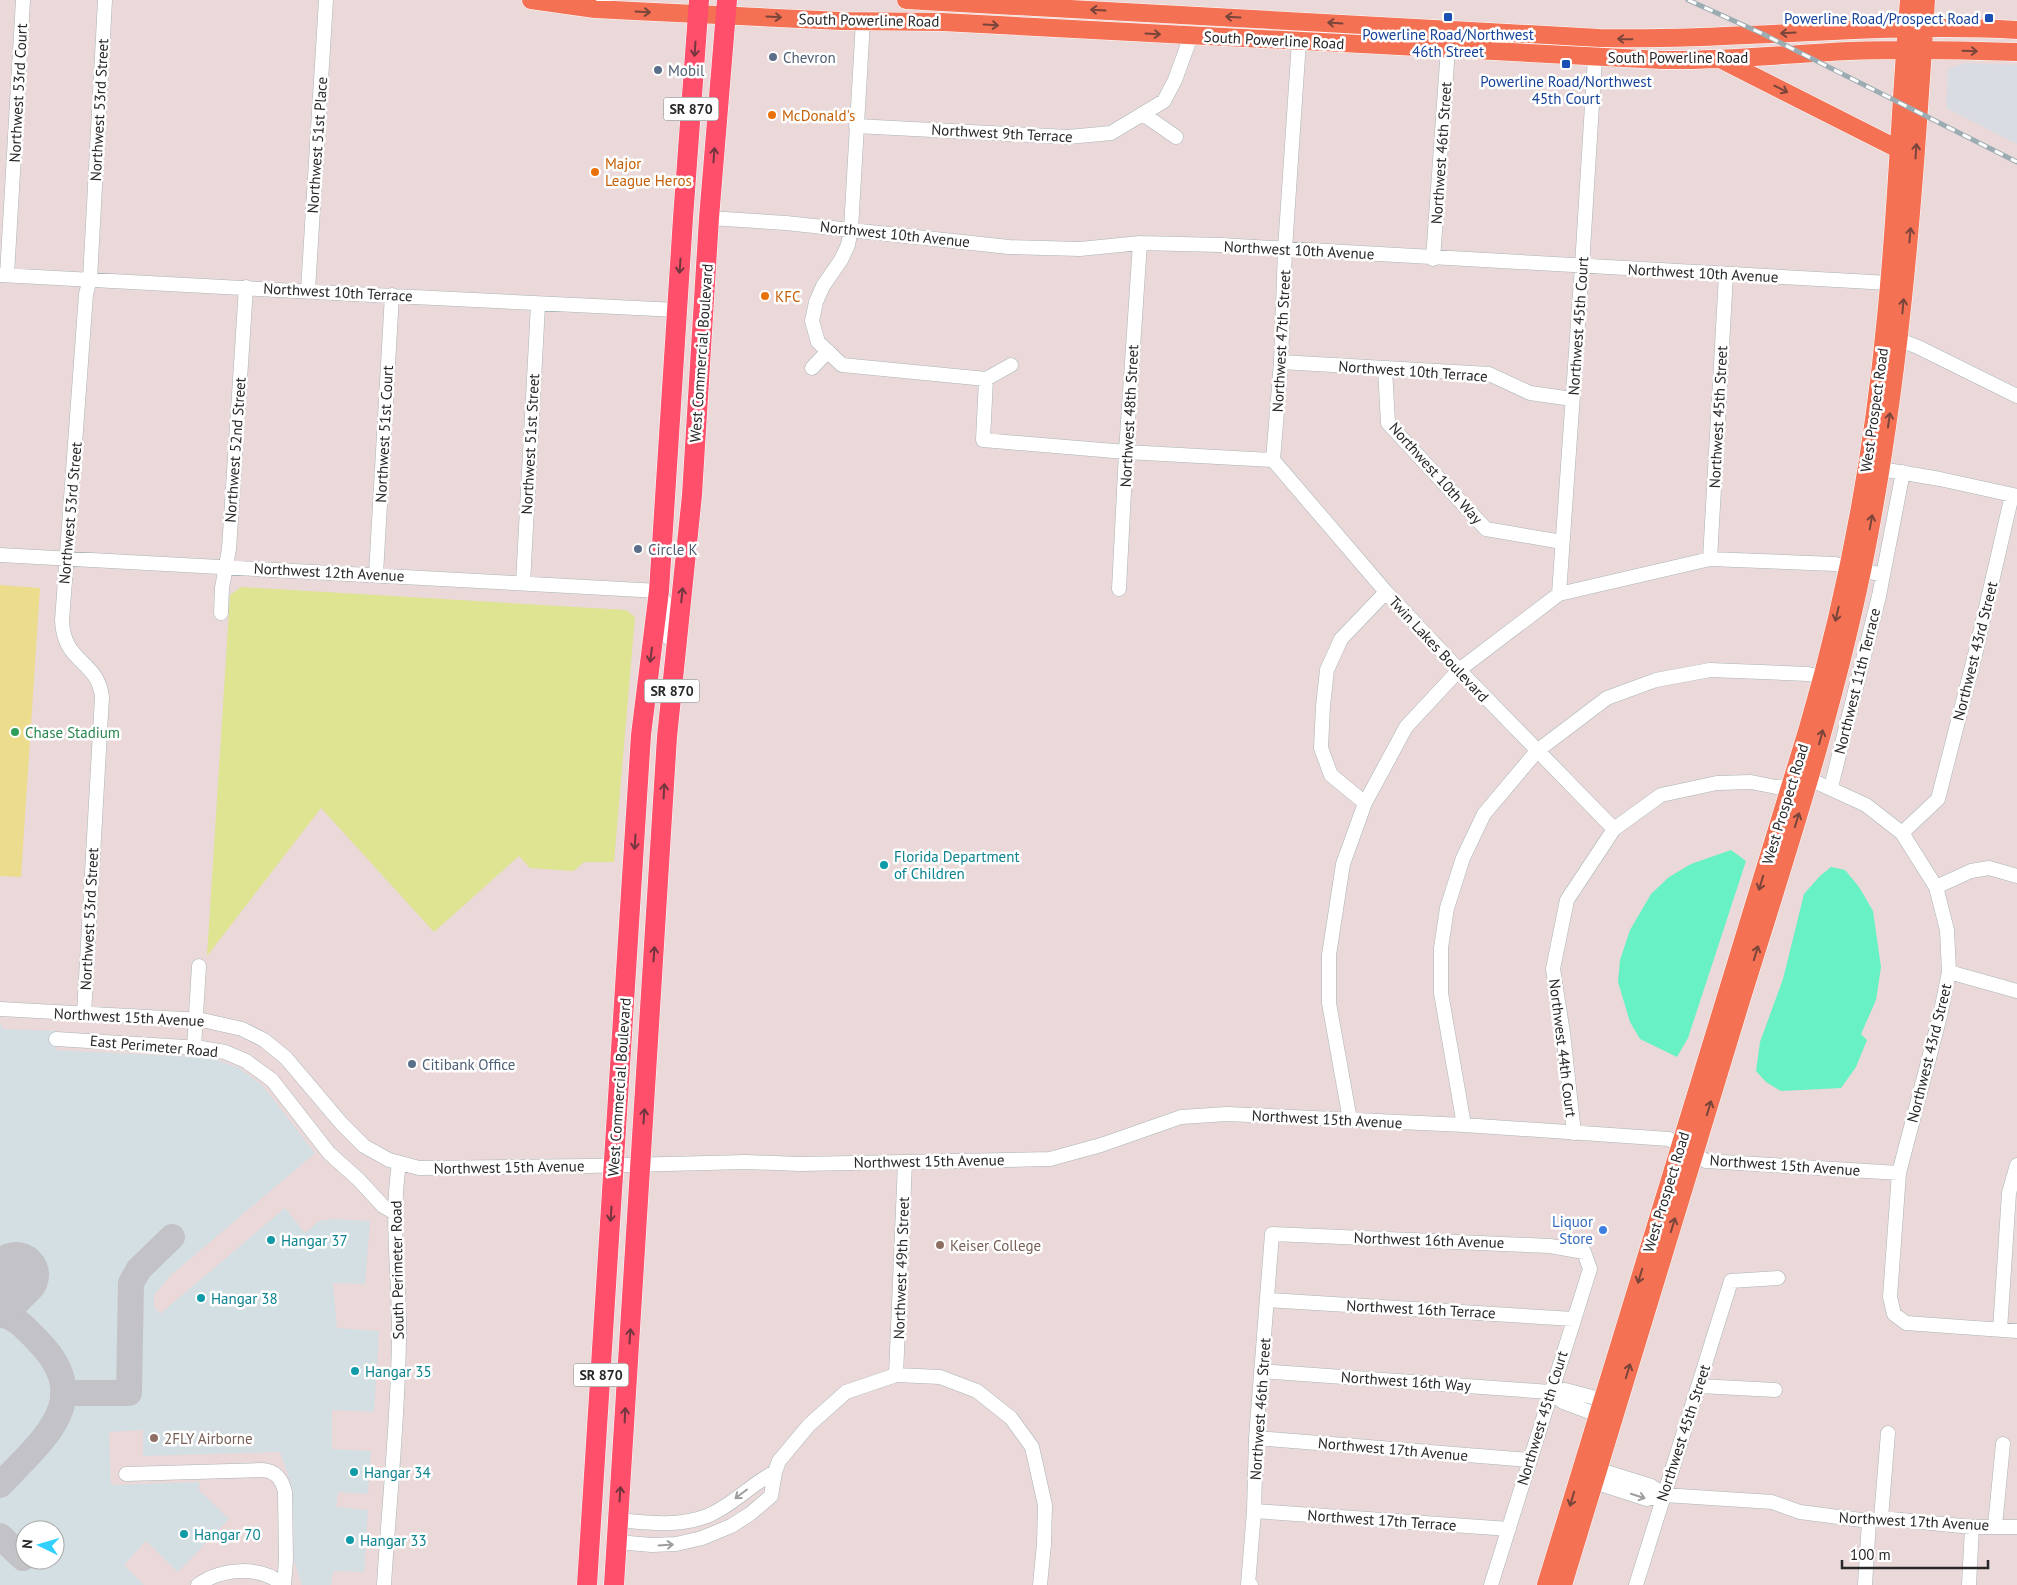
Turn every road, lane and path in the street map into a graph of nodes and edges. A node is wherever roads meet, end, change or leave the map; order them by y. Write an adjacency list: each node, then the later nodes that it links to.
1 (23, 0): 37 (street, Northwest 53rd Court)
2 (105, 0): 38 (street, Northwest 53rd Street)
3 (326, 0): 41 (street, Northwest 51st Place)
4 (531, 0): 8 (main road, South Powerline Road, one-way to 8)
5 (906, 0): 10 (main road, South Powerline Road, one-way to 5)
6 (1909, 0): 12 (main road, West Prospect Road)
7 (1926, 0): 13 (main road, West Prospect Road)
8 (698, 7): 9 (main road, South Powerline Road); 44 (highway, West Commercial Boulevard / SR 870, one-way to 44)
9 (726, 8): 11 (main road, South Powerline Road, one-way to 11); 30 (highway, West Commercial Boulevard / SR 870, one-way to 9)
10 (1199, 15): 14 (main road, South Powerline Road, one-way to 10); 17 (main road)
11 (863, 21): 17 (main road, South Powerline Road, one-way to 17); 27 (street)
12 (1906, 28): 13 (main road, South Powerline Road); 16 (main road, South Powerline Road, one-way to 16); 21 (main road, West Prospect Road)
13 (1924, 28): 15 (main road, South Powerline Road); 22 (main road, West Prospect Road)
14 (1450, 30): 16 (main road, South Powerline Road); 19 (main road)
15 (2017, 30)
16 (1471, 32): 20 (main road)
17 (1191, 36): 18 (main road, South Powerline Road); 26 (street, Northwest 9th Terrace)
18 (1299, 41): 19 (main road, South Powerline Road); 33 (street, Northwest 47th Street)
19 (1419, 46): 20 (main road, South Powerline Road)
20 (1448, 48): 24 (main road, South Powerline Road); 34 (street, Northwest 46th Street)
21 (1904, 50): 22 (main road, South Powerline Road); 25 (main road, South Powerline Road); 29 (main road, West Prospect Road)
22 (1923, 50): 23 (main road, South Powerline Road, one-way to 23); 45 (main road, West Prospect Road, one-way to 22)
23 (2017, 52)
24 (1594, 57): 25 (main road, South Powerline Road); 35 (street, Northwest 45th Court)
25 (1722, 60): 29 (main road, one-way to 29)
26 (1142, 114): 27 (street, Northwest 9th Terrace); 28 (street)
27 (856, 126): 31 (street)
28 (1176, 137)
29 (1898, 149): 39 (main road, West Prospect Road)
30 (710, 218): 31 (street, Northwest 10th Avenue); 64 (highway, West Commercial Boulevard / SR 870)
31 (851, 229): 32 (street, Northwest 10th Avenue); 46 (street)
32 (1140, 244): 33 (street, Northwest 10th Avenue); 55 (street, Northwest 48th Street)
33 (1285, 249): 34 (street, Northwest 10th Avenue); 47 (street, Northwest 47th Street)
34 (1433, 259): 35 (street, Northwest 10th Avenue)
35 (1582, 266): 36 (street, Northwest 10th Avenue); 53 (street, Northwest 45th Court)
36 (1726, 274): 39 (street, Northwest 10th Avenue); 63 (street, Northwest 45th Street)
37 (3, 275): 38 (street, Northwest 10th Terrace)
38 (90, 279): 40 (street, Northwest 10th Terrace); 62 (street, Northwest 53rd Street)
39 (1889, 283): 45 (main road, West Prospect Road)
40 (246, 287): 41 (street, Northwest 10th Terrace); 65 (street, Northwest 52nd Street)
41 (308, 290): 42 (street, Northwest 10th Terrace)
42 (392, 295): 43 (street, Northwest 10th Terrace); 67 (street, Northwest 51st Court)
43 (538, 305): 44 (street, Northwest 10th Terrace); 69 (street, Northwest 51st Street)
44 (677, 310): 54 (highway, West Commercial Boulevard / SR 870)
45 (1892, 340): 52 (street); 57 (main road, West Prospect Road, one-way to 45); 66 (main road, West Prospect Road)
46 (828, 351): 49 (street); 51 (street)
47 (1281, 362): 50 (street, Northwest 10th Terrace); 56 (street, Northwest 47th Street)
48 (1010, 365): 51 (street)
49 (812, 368)
50 (1384, 369): 53 (street, Northwest 10th Terrace); 60 (street, Northwest 10th Way)
51 (986, 379): 55 (street)
52 (2017, 396)
53 (1572, 399): 60 (street, Northwest 45th Court)
54 (671, 402): 64 (highway); 71 (highway, West Commercial Boulevard / SR 870)
55 (1126, 452): 56 (street); 70 (street, Northwest 48th Street)
56 (1273, 460): 72 (street, Twin Lakes Boulevard)
57 (1881, 469): 58 (street); 66 (main road, West Prospect Road, one-way to 57)
58 (1903, 472): 59 (street); 68 (street, Northwest 11th Terrace)
59 (2014, 496): 83 (street, Northwest 43rd Street)
60 (1562, 542): 73 (street, Northwest 45th Court)
61 (0, 555): 62 (street, Northwest 12th Avenue)
62 (68, 558): 65 (street, Northwest 12th Avenue); 90 (street, Northwest 53rd Street)
63 (1710, 559): 66 (street); 73 (street)
64 (685, 562): 77 (highway, West Commercial Boulevard / SR 870, one-way to 64)
65 (226, 566): 67 (street, Northwest 12th Avenue); 74 (street, Northwest 52nd Street)
66 (1855, 568): 68 (street); 76 (main road, West Prospect Road, one-way to 76); 79 (main road, West Prospect Road, one-way to 66)
67 (376, 574): 69 (street, Northwest 12th Avenue)
68 (1883, 575): 80 (street, Northwest 11th Terrace)
69 (523, 583): 71 (street, Northwest 12th Avenue)
70 (1119, 589)
71 (659, 590): 77 (street, West Commercial Boulevard); 101 (highway, West Commercial Boulevard / SR 870, one-way to 101)
72 (1386, 592): 75 (street, Twin Lakes Boulevard); 81 (street)
73 (1559, 594): 75 (street)
74 (221, 613)
75 (1459, 670): 78 (street, Twin Lakes Boulevard); 81 (street)
76 (1822, 677): 78 (street); 79 (main road, West Prospect Road)
77 (670, 706): 100 (highway, West Commercial Boulevard / SR 870, one-way to 77)
78 (1536, 751): 82 (street, Twin Lakes Boulevard); 95 (street)
79 (1799, 785): 80 (street); 82 (street); 97 (main road, West Prospect Road)
80 (1831, 788): 83 (street)
81 (1365, 802): 94 (street)
82 (1614, 828): 96 (street, Northwest 44th Court)
83 (1902, 833): 85 (street, Northwest 43rd Street)
84 (2017, 876): 85 (street)
85 (1936, 886): 87 (street, Northwest 43rd Street)
86 (199, 966): 91 (street)
87 (1949, 972): 88 (street); 103 (street, Northwest 43rd Street)
88 (2017, 991)
89 (0, 1009): 90 (street, Northwest 15th Avenue)
90 (84, 1014): 91 (street, Northwest 15th Avenue)
91 (195, 1020): 93 (street); 99 (street, Northwest 15th Avenue)
92 (56, 1039): 93 (street, East Perimeter Road)
93 (194, 1047): 104 (street, East Perimeter Road)
94 (1350, 1120): 95 (street, Northwest 15th Avenue); 98 (street, Northwest 15th Avenue)
95 (1464, 1125): 96 (street, Northwest 15th Avenue)
96 (1574, 1133): 97 (street, Northwest 15th Avenue)
97 (1687, 1150): 103 (street, Northwest 15th Avenue); 118 (main road, West Prospect Road)
98 (906, 1162): 100 (street, Northwest 15th Avenue); 113 (street, Northwest 49th Street)
99 (399, 1164): 101 (street, Northwest 15th Avenue); 104 (street, South Perimeter Road)
100 (641, 1164): 101 (street, Northwest 15th Avenue); 128 (highway, West Commercial Boulevard / SR 870, one-way to 100)
101 (614, 1165): 114 (highway, West Commercial Boulevard / SR 870, one-way to 114)
102 (2017, 1165): 110 (street)
103 (1899, 1173): 110 (street, Northwest 43rd Street)
104 (395, 1213): 138 (street, South Perimeter Road)
105 (1272, 1234): 106 (street, Northwest 16th Avenue); 108 (street, Northwest 46th Street)
106 (1584, 1252): 109 (street, Northwest 45th Court)
107 (1778, 1278): 115 (street, Northwest 45th Street)
108 (1268, 1300): 109 (street, Northwest 16th Terrace); 112 (street, Northwest 46th Street)
109 (1573, 1319): 117 (street, Northwest 45th Court)
110 (2000, 1330): 111 (street)
111 (2017, 1332)
112 (1262, 1371): 117 (street, Northwest 16th Way); 120 (street, Northwest 46th Street)
113 (896, 1374): 123 (street); 142 (street)
114 (600, 1379): 133 (highway, West Commercial Boulevard / SR 870); 135 (highway)
115 (1699, 1386): 116 (street); 126 (street, Northwest 45th Street)
116 (1775, 1390)
117 (1550, 1392): 118 (street, Northwest 16th Way); 122 (street, Northwest 45th Court)
118 (1608, 1410): 124 (main road, West Prospect Road)
119 (1888, 1434): 129 (street)
120 (1256, 1438): 122 (street, Northwest 17th Avenue); 127 (street, Northwest 46th Street)
121 (2003, 1444): 130 (street)
122 (1529, 1460): 134 (street, Northwest 45th Court)
123 (775, 1472): 128 (street, one-way to 128); 135 (street, one-way to 123)
124 (1589, 1473): 126 (street, Northwest 17th Avenue); 145 (main road, West Prospect Road, one-way to 145); 146 (main road, West Prospect Road)
125 (126, 1474): 137 (street)
126 (1664, 1495): 129 (street, Northwest 17th Avenue); 147 (street, Northwest 45th Street)
127 (1254, 1510): 134 (street, Northwest 17th Terrace); 143 (street, Northwest 46th Street)
128 (618, 1520): 135 (highway, West Commercial Boulevard / SR 870)
129 (1876, 1520): 131 (street, Northwest 17th Avenue); 148 (street)
130 (1995, 1526): 131 (street, Northwest 17th Avenue); 132 (street, Northwest 17th Avenue)
131 (1972, 1527): 149 (street)
132 (2017, 1527)
133 (591, 1528): 139 (highway, West Commercial Boulevard / SR 870); 140 (highway)
134 (1509, 1529): 144 (street, Northwest 45th Court)
135 (617, 1542): 141 (highway, West Commercial Boulevard / SR 870)
136 (198, 1585): 137 (street)
137 (284, 1585)
138 (384, 1585)
139 (587, 1585)
140 (601, 1585)
141 (614, 1585)
142 (1040, 1585)
143 (1250, 1585)
144 (1491, 1585)
145 (1546, 1585)
146 (1563, 1585)
147 (1636, 1585)
148 (1865, 1585)
149 (1969, 1585)

